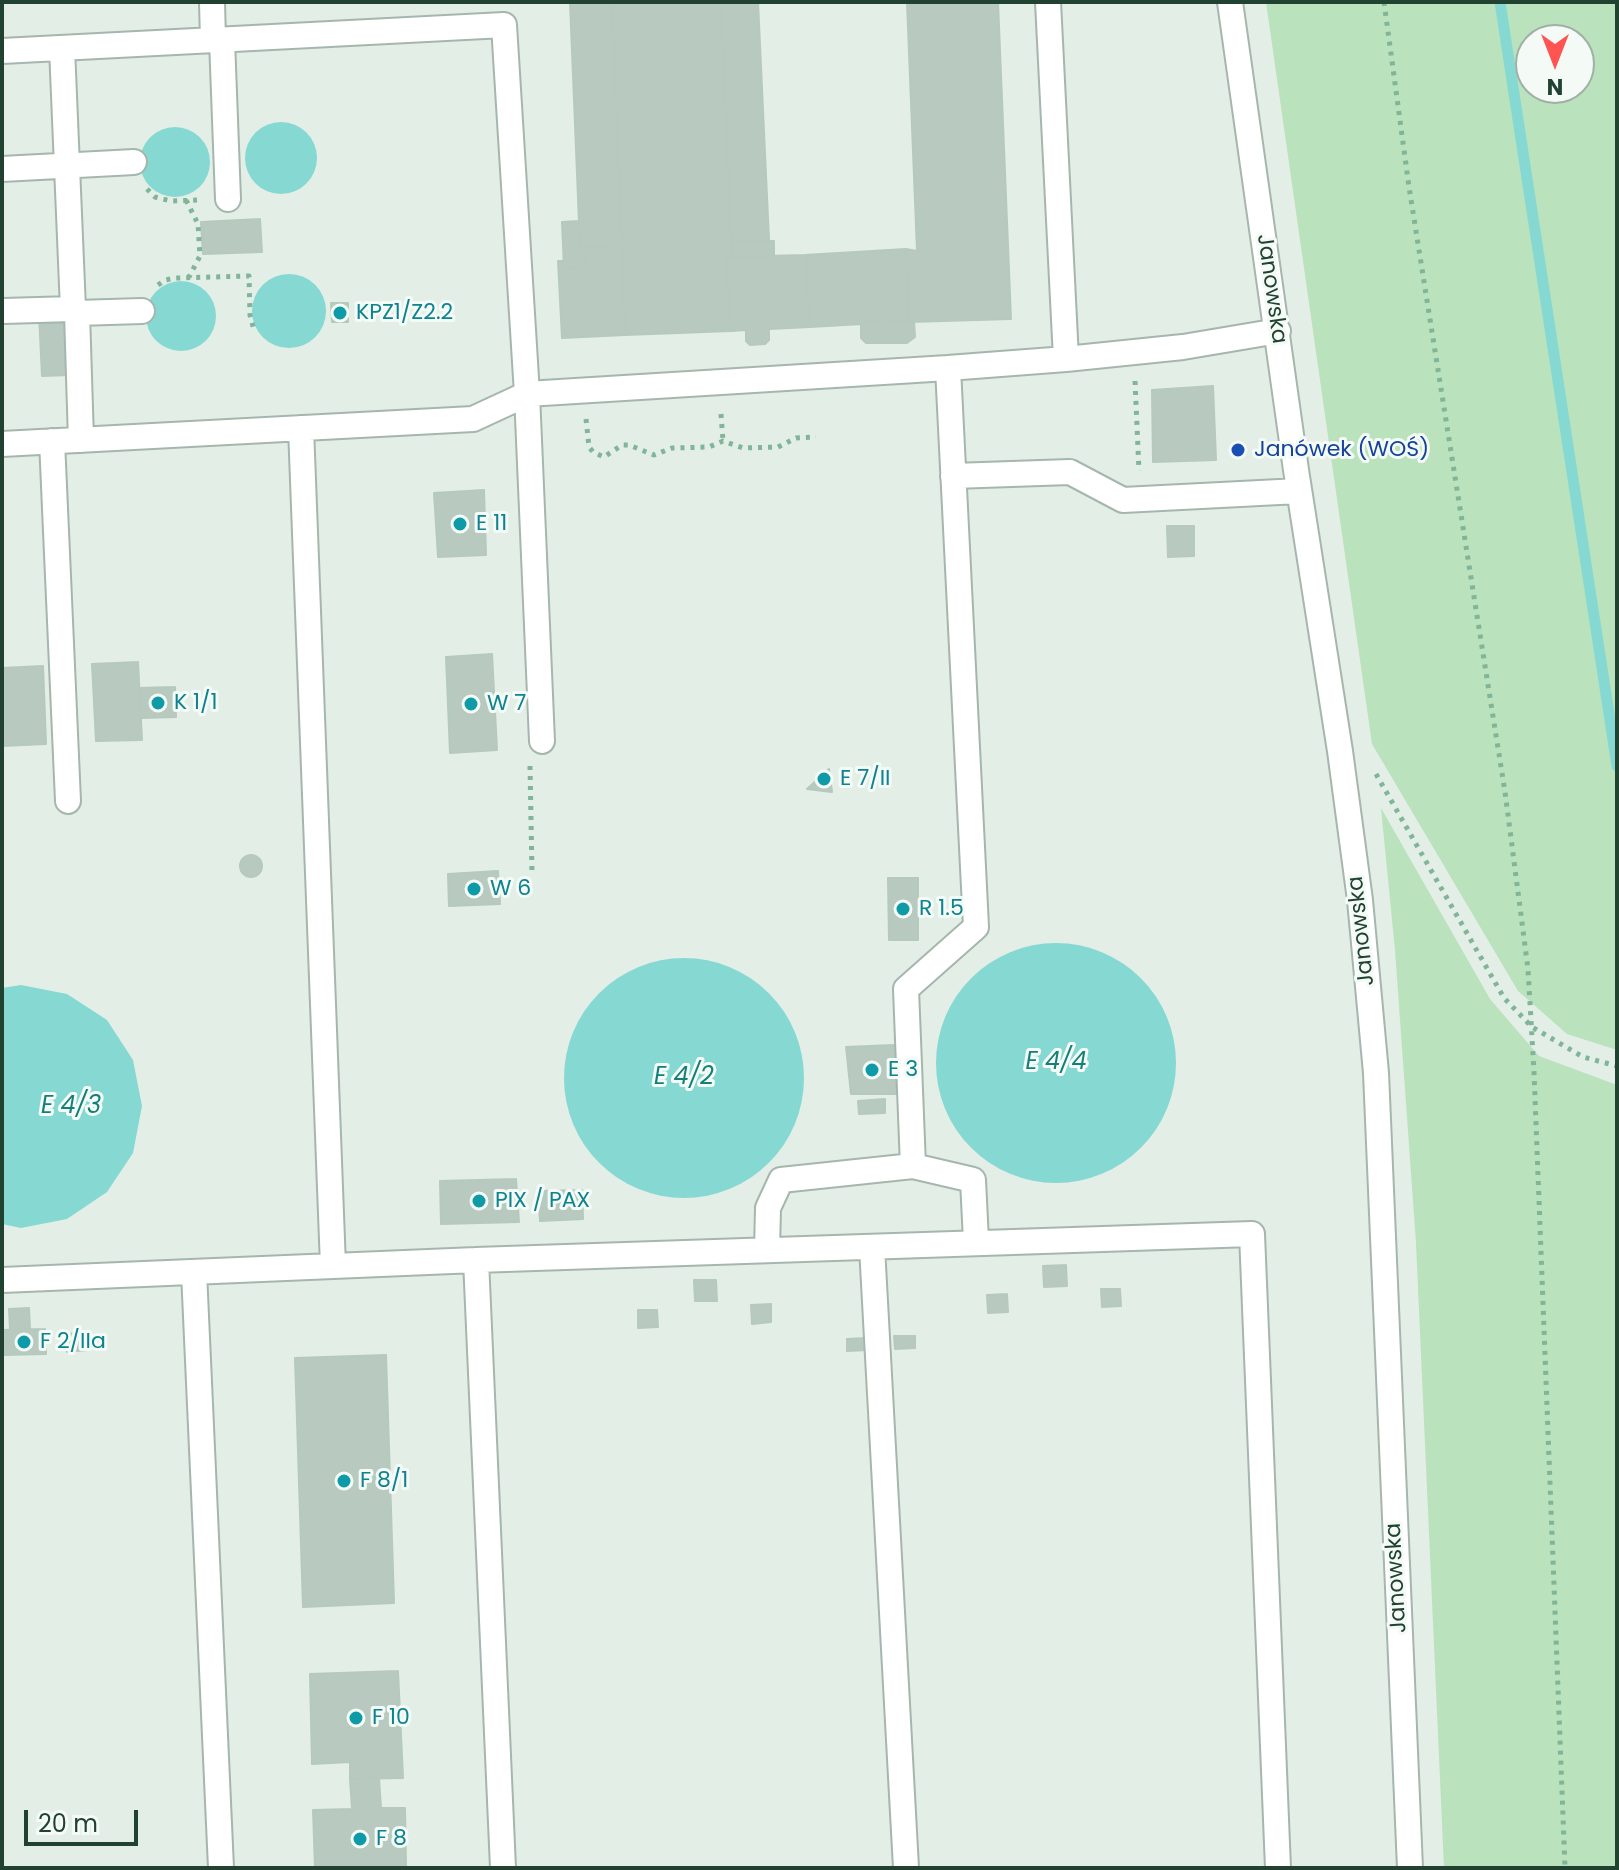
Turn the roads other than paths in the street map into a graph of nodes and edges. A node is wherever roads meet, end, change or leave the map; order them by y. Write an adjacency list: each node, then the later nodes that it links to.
1 (212, 2): 5 (street)
2 (1048, 2): 16 (street)
3 (1230, 2): 15 (street, Janowska)
4 (504, 13): 5 (street); 18 (street)
5 (218, 40): 6 (street); 11 (street)
6 (62, 48): 7 (street); 9 (street)
7 (2, 51)
8 (134, 162): 9 (street)
9 (66, 166): 10 (street); 13 (street)
10 (2, 169)
11 (228, 199)
12 (3, 311): 13 (street)
13 (75, 311): 14 (street); 20 (street)
14 (142, 311)
15 (1278, 331): 16 (street); 24 (street, Janowska)
16 (1066, 359): 17 (street)
17 (948, 368): 18 (street); 23 (street)
18 (527, 394): 19 (street); 25 (street)
19 (301, 428): 20 (street); 32 (street)
20 (81, 440): 21 (street)
21 (52, 441): 22 (street); 26 (street)
22 (2, 444)
23 (953, 476): 24 (street); 27 (street)
24 (1299, 491): 39 (street, Janowska)
25 (542, 741)
26 (68, 801)
27 (913, 1166): 28 (street); 30 (street)
28 (976, 1241): 29 (street); 38 (street)
29 (872, 1247): 30 (street); 37 (street)
30 (767, 1250): 31 (street)
31 (476, 1260): 32 (street); 36 (street)
32 (333, 1266): 33 (street)
33 (194, 1272): 34 (street); 35 (street)
34 (2, 1280)
35 (221, 1868)
36 (503, 1868)
37 (906, 1868)
38 (1278, 1868)
39 (1410, 1868)

